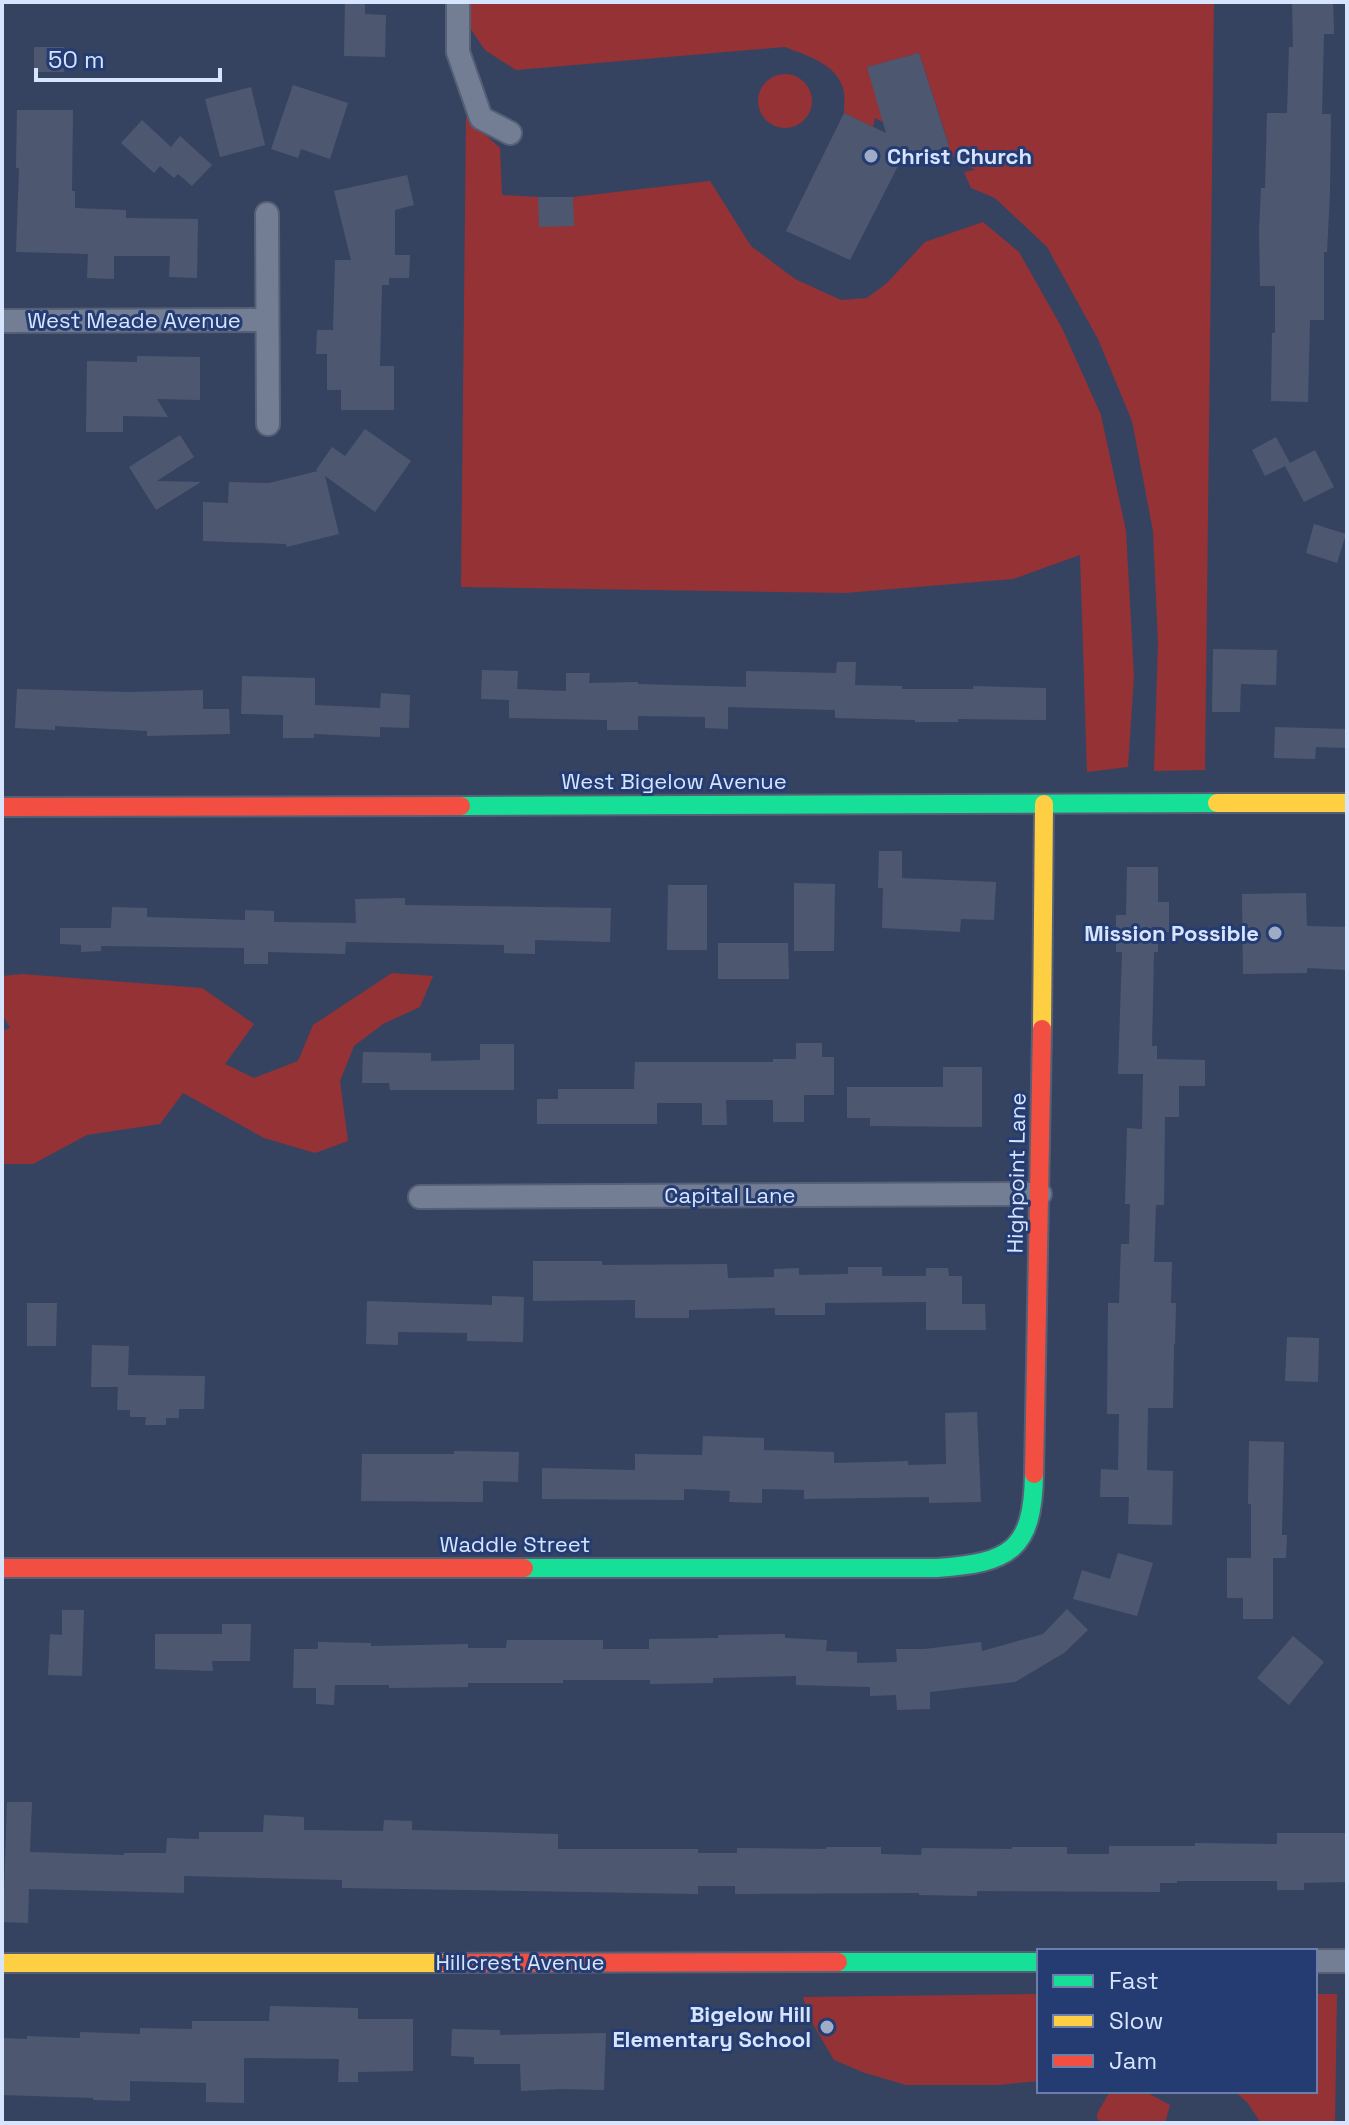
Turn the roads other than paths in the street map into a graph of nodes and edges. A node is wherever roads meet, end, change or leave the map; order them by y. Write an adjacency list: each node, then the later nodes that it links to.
1 (458, 2): 2 (street)
2 (510, 133)
3 (267, 214): 4 (street, West Meade Avenue)
4 (267, 320): 5 (street, West Meade Avenue); 6 (street, West Meade Avenue)
5 (2, 321)
6 (268, 424)
7 (1347, 803): 8 (street, West Bigelow Avenue)
8 (1044, 804): 9 (street, West Bigelow Avenue); 10 (street, Highpoint Lane)
9 (2, 807)
10 (1040, 1194): 11 (street, Capital Lane); 12 (street, Highpoint Lane)
11 (420, 1197)
12 (1020, 1541): 13 (street, Waddle Street)
13 (2, 1568)
14 (1317, 1961): 15 (street)
15 (1347, 1961)
16 (1037, 1962): 17 (street, Hillcrest Avenue)
17 (2, 1963)

